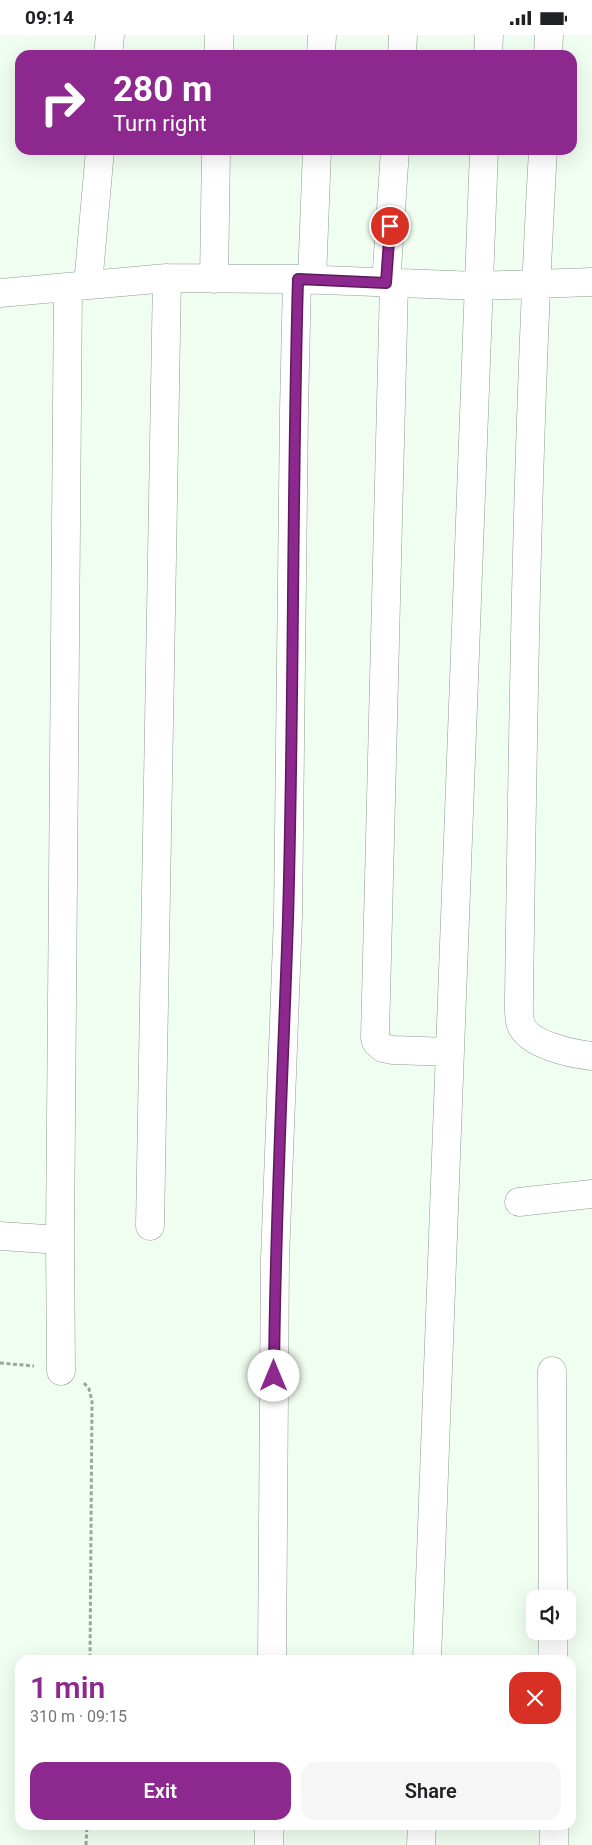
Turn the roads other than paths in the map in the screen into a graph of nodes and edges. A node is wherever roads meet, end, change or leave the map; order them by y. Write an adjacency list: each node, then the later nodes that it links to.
1 (110, 35): 7 (street)
2 (219, 35): 8 (street)
3 (322, 35): 9 (street)
4 (403, 35): 10 (street)
5 (489, 35): 11 (street)
6 (549, 35): 12 (street)
7 (108, 50)
8 (219, 50)
9 (321, 50)
10 (402, 50)
11 (488, 50)
12 (548, 50)
13 (99, 155): 25 (street)
14 (216, 155): 20 (street)
15 (317, 155): 21 (street)
16 (395, 155): 23 (street)
17 (484, 155): 26 (street)
18 (543, 155): 24 (street)
19 (166, 278): 20 (street); 25 (street); 32 (street)
20 (214, 279): 21 (street)
21 (305, 280): 23 (street); 39 (street)
22 (592, 282): 24 (street)
23 (390, 284): 26 (street); 28 (street)
24 (536, 285): 26 (street); 29 (street)
25 (78, 286): 27 (street); 34 (street)
26 (478, 286): 28 (street)
27 (0, 293)
28 (449, 1052): 40 (street)
29 (592, 1056)
30 (592, 1194): 31 (street)
31 (519, 1202)
32 (150, 1226)
33 (0, 1236): 34 (street)
34 (60, 1240): 35 (street)
35 (61, 1371)
36 (552, 1371): 37 (street)
37 (553, 1590)
38 (553, 1640): 41 (street)
39 (272, 1655)
40 (426, 1655)
41 (553, 1655)
42 (269, 1830): 45 (street)
43 (422, 1830): 46 (street)
44 (554, 1830): 47 (street)
45 (269, 1845)
46 (421, 1845)
47 (554, 1845)

